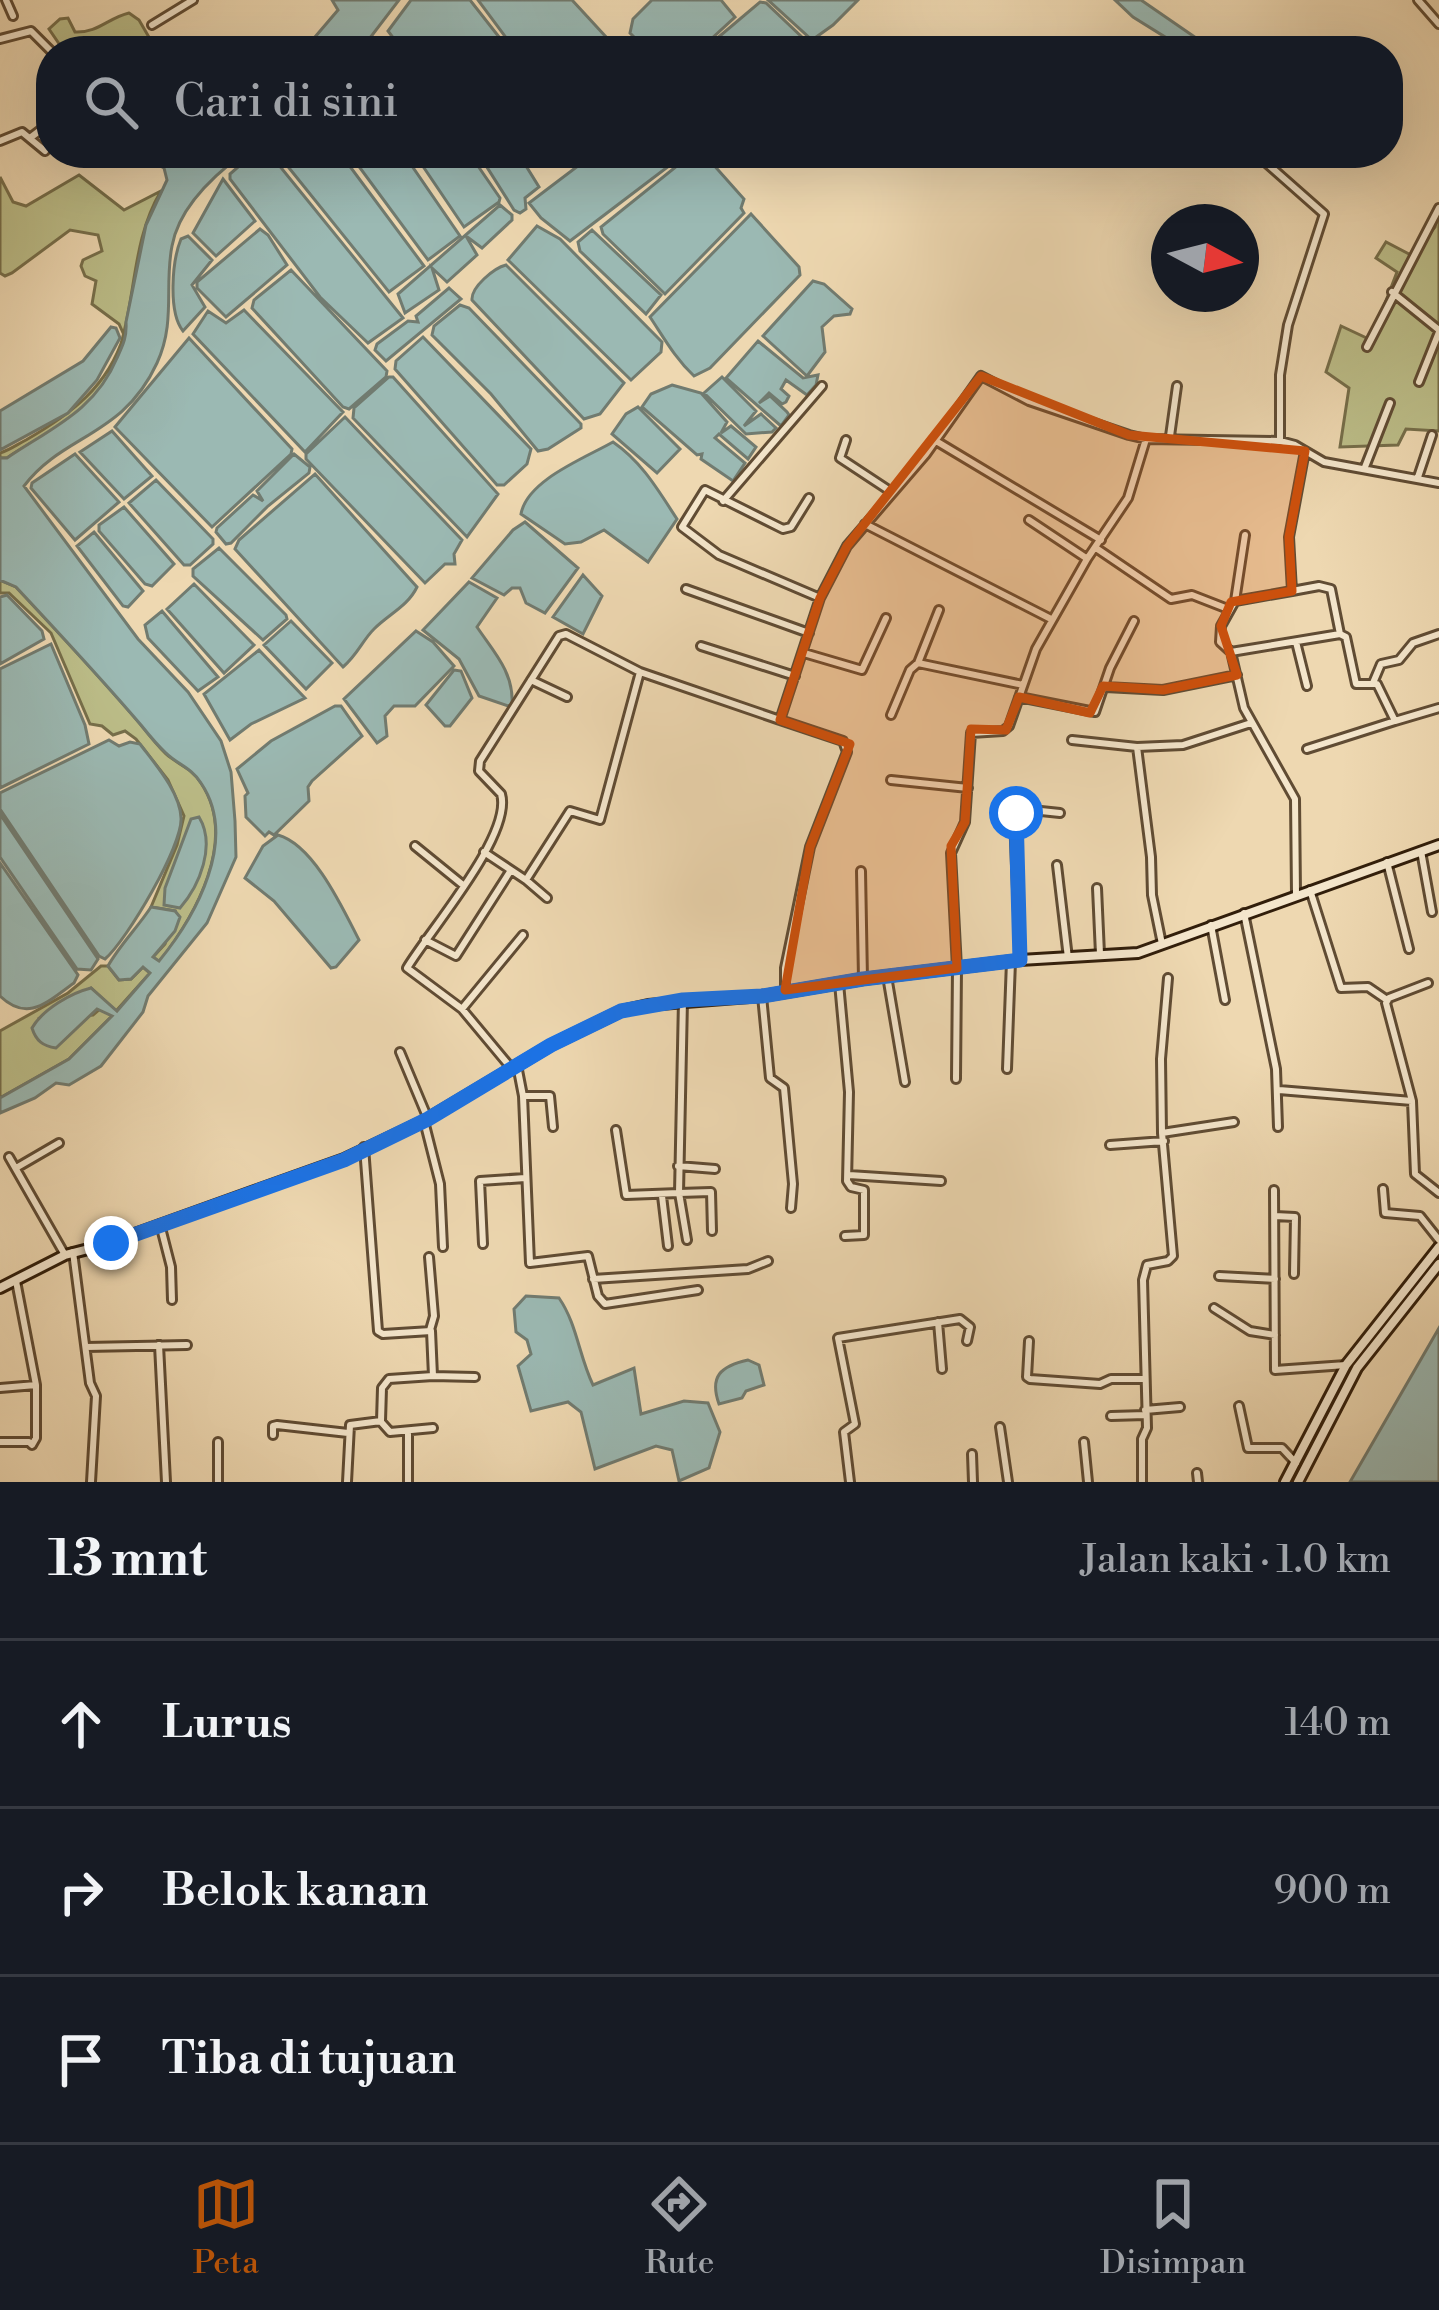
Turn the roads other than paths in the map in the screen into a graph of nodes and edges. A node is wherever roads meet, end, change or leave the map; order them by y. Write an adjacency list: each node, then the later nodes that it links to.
1 (6, 0): 6 (street)
2 (173, 0): 5 (street)
3 (193, 0): 5 (street)
4 (1418, 0): 7 (street)
5 (178, 10): 8 (street)
6 (13, 16)
7 (1439, 24)
8 (152, 25)
9 (36, 36): 10 (street)
10 (0, 39)
11 (36, 133): 12 (street)
12 (30, 138): 13 (street); 14 (street)
13 (0, 141)
14 (36, 143)
15 (1272, 168): 29 (street)
16 (1439, 208): 17 (street)
17 (1392, 292): 18 (street); 19 (street)
18 (1439, 331): 20 (street)
19 (1367, 347)
20 (1419, 382)
21 (822, 386): 36 (street)
22 (1177, 386): 25 (street)
23 (1390, 403): 31 (street)
24 (1432, 435): 32 (street)
25 (1170, 437): 26 (street); 29 (street)
26 (1146, 439): 28 (street); 40 (street)
27 (846, 440): 34 (street)
28 (936, 441): 34 (street); 40 (street)
29 (1280, 441): 30 (street)
30 (1305, 451): 31 (street); 43 (street)
31 (1365, 467): 32 (street)
32 (1418, 477): 33 (street)
33 (1439, 483)
34 (891, 492): 38 (street)
35 (809, 497): 36 (street)
36 (723, 501): 44 (street)
37 (1030, 520): 41 (street)
38 (865, 524): 44 (street); 49 (street)
39 (1245, 536): 45 (street)
40 (1098, 544): 41 (street); 46 (street)
41 (1087, 559): 49 (street)
42 (686, 589): 51 (street)
43 (1292, 591): 45 (street); 52 (street)
44 (820, 598): 51 (street)
45 (1234, 601): 46 (street)
46 (1228, 609): 56 (street)
47 (938, 610): 58 (street)
48 (886, 618): 57 (street)
49 (1052, 619): 64 (street)
50 (1134, 621): 65 (street)
51 (809, 633): 57 (street)
52 (1340, 634): 54 (street); 63 (street)
53 (1439, 634): 63 (street)
54 (1296, 641): 56 (street); 66 (street)
55 (700, 646): 61 (street)
56 (1231, 652): 60 (street)
57 (804, 653): 61 (street)
58 (918, 663): 64 (street); 70 (street)
59 (640, 672): 62 (street); 71 (street); 88 (street)
60 (1238, 675): 65 (street); 73 (street)
61 (795, 676): 71 (street)
62 (532, 680): 67 (street); 83 (street)
63 (1373, 682): 72 (street)
64 (1023, 685): 68 (street)
65 (1103, 686): 68 (street)
66 (1307, 686)
67 (567, 697)
68 (1018, 697): 78 (street)
69 (1439, 708): 72 (street)
70 (891, 715)
71 (780, 720): 110 (street)
72 (1395, 721): 76 (street)
73 (1252, 723): 75 (street); 92 (street)
74 (1072, 740): 75 (street)
75 (1137, 747): 99 (street)
76 (1307, 749)
77 (891, 780): 78 (street)
78 (968, 788): 104 (street)
79 (1060, 813): 103 (street)
80 (1439, 845): 82 (street)
81 (415, 846): 89 (street)
82 (1421, 851): 84 (street); 94 (street)
83 (484, 852): 86 (street); 89 (street)
84 (1387, 862): 91 (street); 100 (street)
85 (1057, 865): 101 (street)
86 (511, 870): 88 (street); 98 (street)
87 (861, 871): 107 (street)
88 (526, 880): 93 (street)
89 (463, 885): 98 (street)
90 (1096, 888): 102 (street)
91 (1310, 890): 92 (street); 114 (street)
92 (1296, 894): 95 (street)
93 (547, 898)
94 (1432, 912)
95 (1244, 914): 96 (street); 121 (street)
96 (1211, 925): 99 (street); 113 (street)
97 (524, 935): 115 (street)
98 (425, 940): 115 (street)
99 (1162, 944): 102 (street)
100 (1409, 949)
101 (1068, 958): 102 (street); 103 (street)
102 (1100, 958)
103 (1016, 960): 104 (street); 118 (street)
104 (957, 968): 105 (street); 119 (street)
105 (887, 976): 107 (street); 120 (street)
106 (1168, 978): 129 (street)
107 (863, 979): 108 (street)
108 (839, 982): 110 (street); 137 (street)
109 (1428, 983): 114 (street)
110 (785, 990): 111 (street)
111 (762, 996): 112 (street); 145 (street)
112 (683, 1000): 117 (street); 134 (street)
113 (1225, 1000)
114 (1387, 1000): 123 (street)
115 (461, 1009): 117 (street)
116 (400, 1052): 124 (street)
117 (514, 1067): 122 (street); 124 (street)
118 (1007, 1069)
119 (956, 1078)
120 (905, 1082)
121 (1279, 1090): 123 (street); 127 (street)
122 (523, 1096): 126 (street); 138 (street)
123 (1412, 1101): 143 (street)
124 (426, 1120): 132 (street); 153 (street)
125 (1234, 1122): 129 (street)
126 (553, 1127)
127 (1278, 1127)
128 (616, 1130): 144 (street)
129 (1163, 1137): 131 (street); 180 (street)
130 (59, 1143): 135 (street)
131 (1110, 1145)
132 (364, 1147): 147 (street); 169 (street)
133 (9, 1157): 135 (street)
134 (678, 1166): 136 (street); 142 (street)
135 (16, 1168): 155 (street)
136 (715, 1169)
137 (848, 1175): 139 (street); 149 (street)
138 (525, 1178): 151 (street); 162 (street)
139 (941, 1181)
140 (1383, 1189): 152 (street)
141 (1274, 1190): 146 (street)
142 (679, 1193): 144 (street); 148 (street); 150 (street)
143 (1439, 1193)
144 (662, 1196): 154 (street)
145 (791, 1208)
146 (1275, 1216): 159 (street); 163 (street)
147 (160, 1224): 155 (street); 166 (street)
148 (712, 1231)
149 (845, 1236)
150 (687, 1240)
151 (483, 1244)
152 (1439, 1244): 176 (street)
153 (443, 1246)
154 (668, 1246)
155 (69, 1253): 161 (street); 175 (street)
156 (429, 1256): 169 (street)
157 (768, 1261): 162 (street)
158 (1439, 1264): 209 (street)
159 (1294, 1274)
160 (1219, 1276): 163 (street)
161 (16, 1277): 164 (street); 181 (street)
162 (593, 1279): 165 (street)
163 (1275, 1279): 170 (street)
164 (1, 1284)
165 (698, 1290)
166 (172, 1300)
167 (1214, 1308): 170 (street)
168 (938, 1322): 171 (street); 177 (street); 203 (street)
169 (430, 1331): 178 (street)
170 (1275, 1335): 176 (street)
171 (967, 1341)
172 (1029, 1341): 180 (street)
173 (159, 1345): 174 (street); 175 (street); 199 (street)
174 (188, 1345)
175 (86, 1347): 198 (street)
176 (1346, 1365): 197 (street)
177 (942, 1369)
178 (433, 1376): 179 (street); 187 (street)
179 (475, 1377)
180 (1145, 1379): 185 (street)
181 (36, 1385): 182 (street); 193 (street)
182 (0, 1388)
183 (1238, 1406): 197 (street)
184 (1180, 1408): 185 (street)
185 (1146, 1413): 186 (street); 207 (street)
186 (1111, 1416)
187 (382, 1421): 190 (street); 191 (street)
188 (1000, 1427): 205 (street)
189 (433, 1428): 190 (street)
190 (408, 1432): 202 (street)
191 (348, 1433): 192 (street); 201 (street)
192 (273, 1435)
193 (0, 1442)
194 (218, 1442): 200 (street)
195 (1084, 1442): 206 (street)
196 (972, 1454): 204 (street)
197 (1296, 1463): 208 (street)
198 (91, 1482)
199 (166, 1482)
200 (218, 1482)
201 (347, 1482)
202 (408, 1482)
203 (850, 1482)
204 (973, 1482)
205 (1008, 1482)
206 (1088, 1482)
207 (1142, 1482)
208 (1285, 1482)
209 (1298, 1482)

